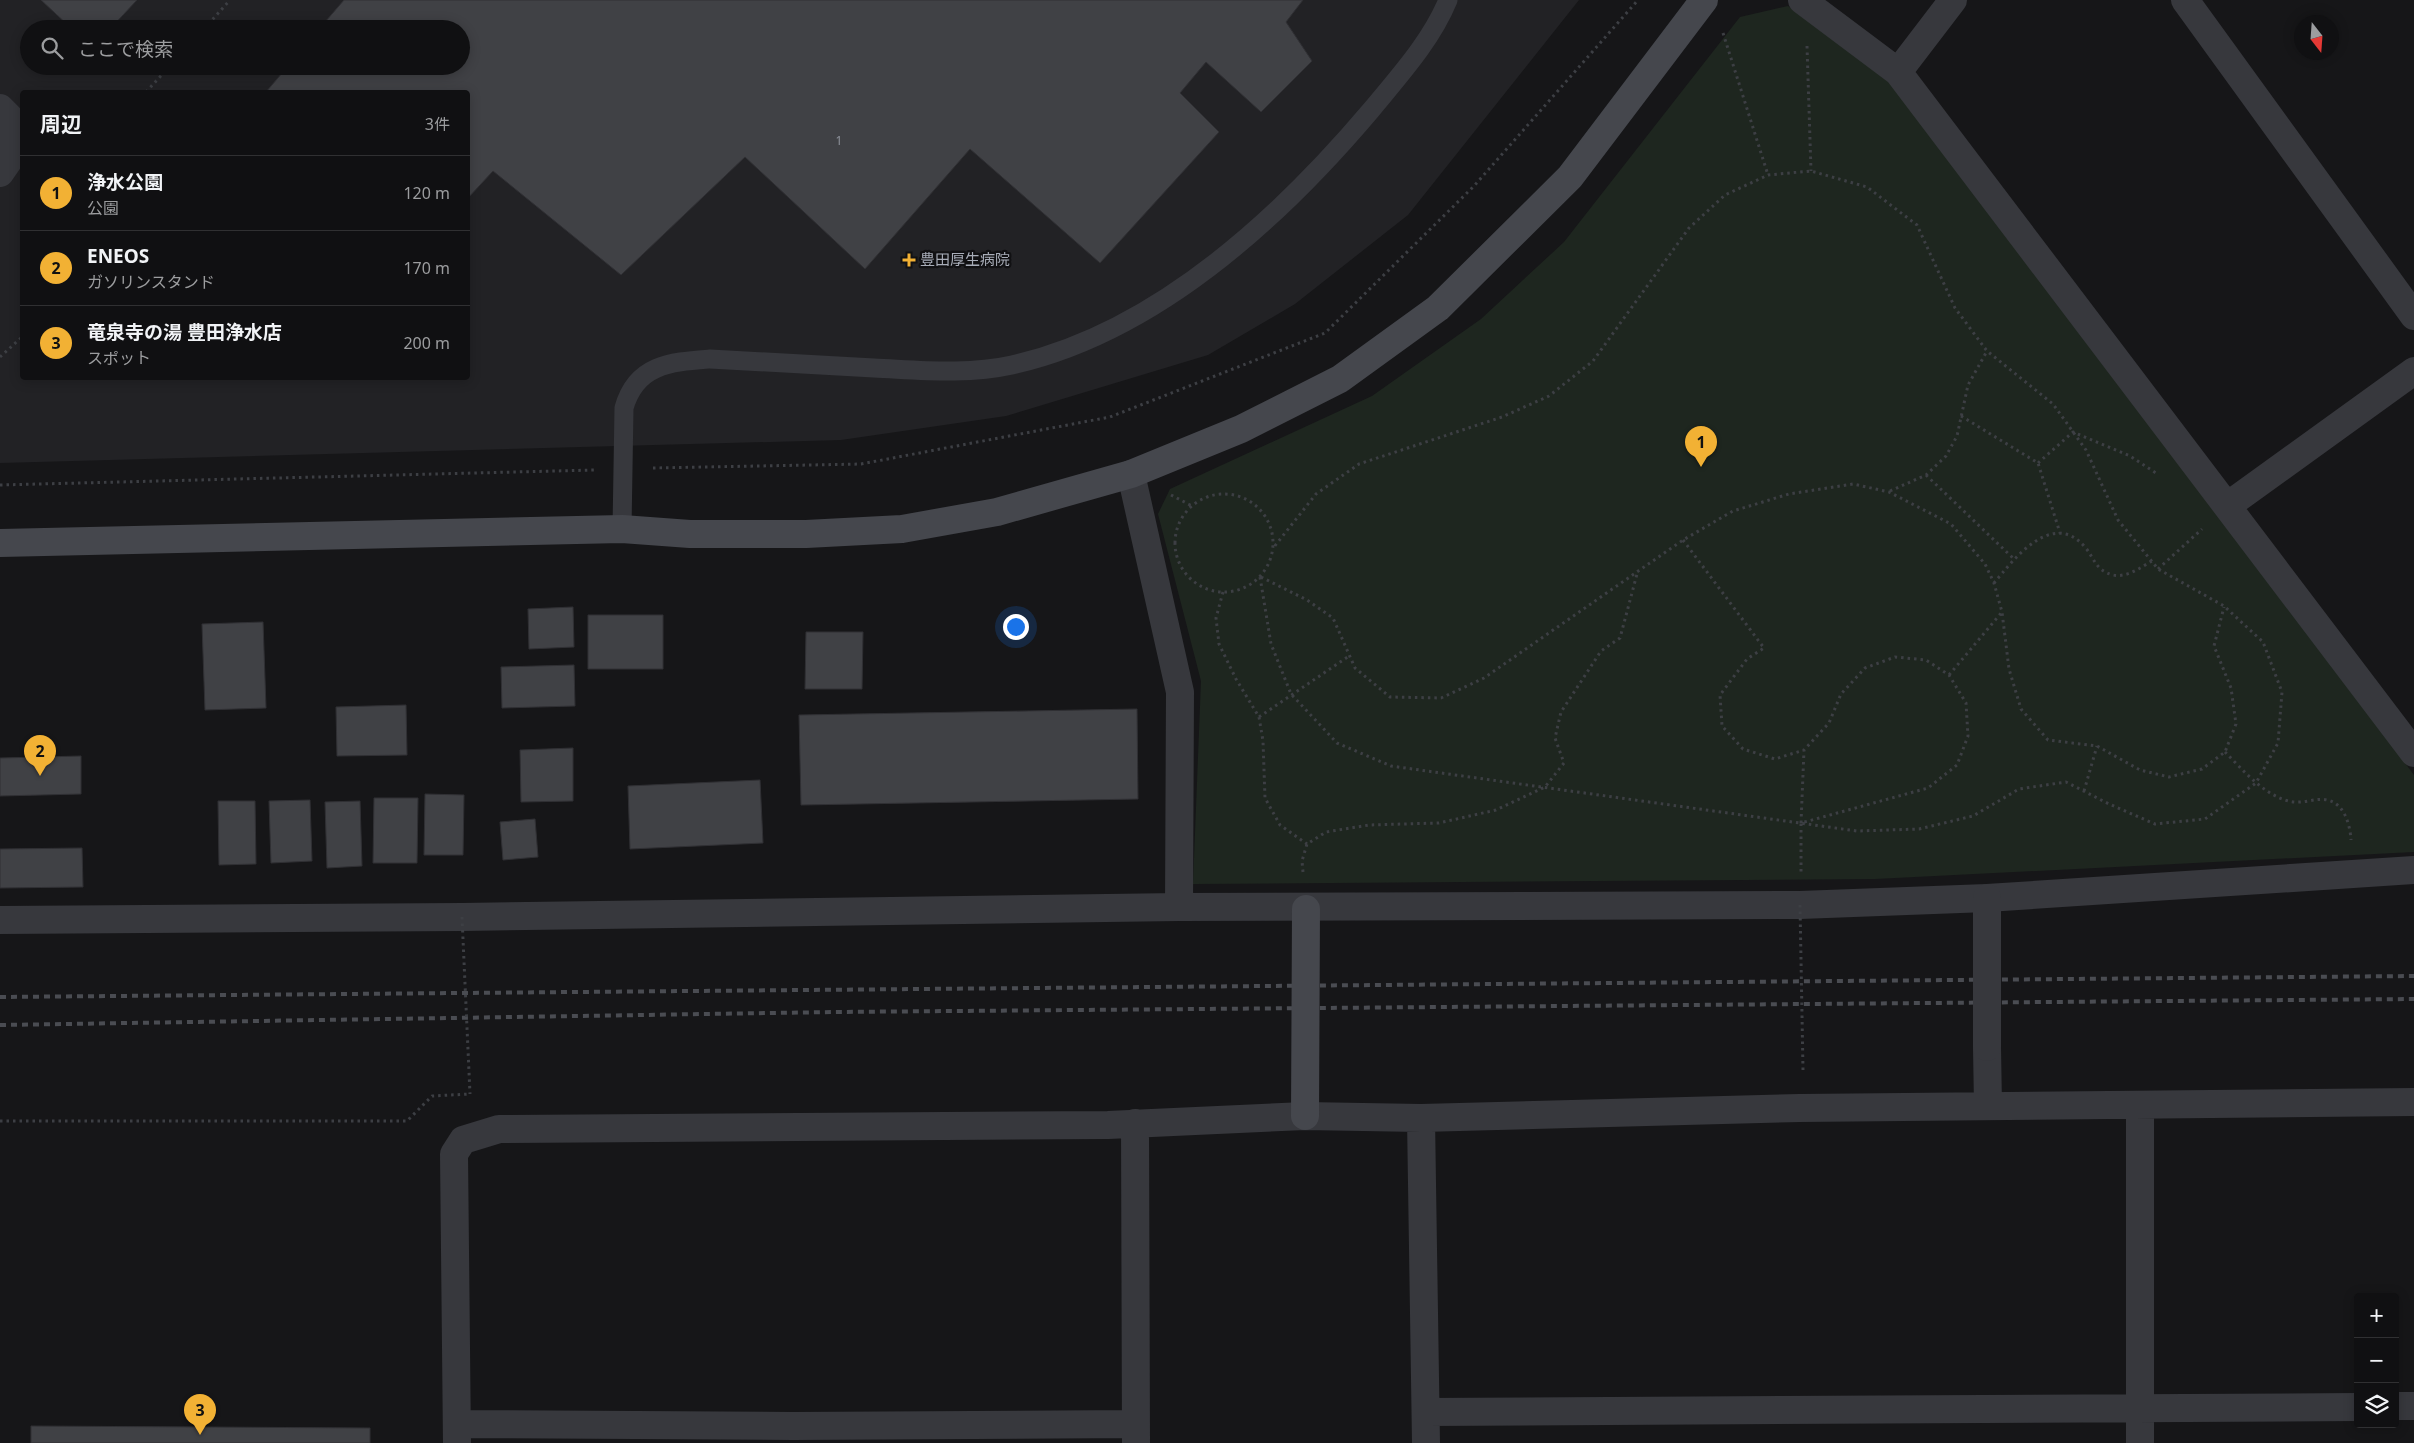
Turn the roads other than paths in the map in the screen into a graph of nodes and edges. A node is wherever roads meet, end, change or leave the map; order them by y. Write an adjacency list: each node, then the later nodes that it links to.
1 (1448, 0): 13 (lane)
2 (1704, 0): 11 (street)
3 (1953, 0): 6 (street)
4 (2185, 0): 9 (street)
5 (1804, 2): 6 (street)
6 (1898, 72): 12 (street)
7 (0, 108): 8 (street)
8 (0, 173)
9 (2414, 316)
10 (2414, 371): 12 (street)
11 (1131, 474): 13 (street); 18 (street)
12 (2228, 506): 15 (street)
13 (622, 529): 14 (street)
14 (0, 543)
15 (2414, 753)
16 (2414, 870): 17 (street)
17 (1987, 898): 19 (street); 23 (street, bridge)
18 (1179, 907): 19 (street); 20 (street)
19 (1306, 909): 24 (street, bridge)
20 (0, 920)
21 (2414, 1102): 22 (street)
22 (2140, 1105): 23 (street); 30 (street)
23 (1988, 1106): 25 (street)
24 (1305, 1116): 25 (street); 26 (street)
25 (1421, 1118): 31 (street)
26 (1135, 1124): 32 (street); 33 (street)
27 (2354, 1406): 30 (street)
28 (2399, 1406): 29 (street)
29 (2414, 1406)
30 (2139, 1408): 31 (street); 36 (street)
31 (1426, 1412): 35 (street)
32 (457, 1434): 34 (street)
33 (1136, 1434): 34 (street)
34 (793, 1435)
35 (1426, 1443)
36 (2140, 1443)

